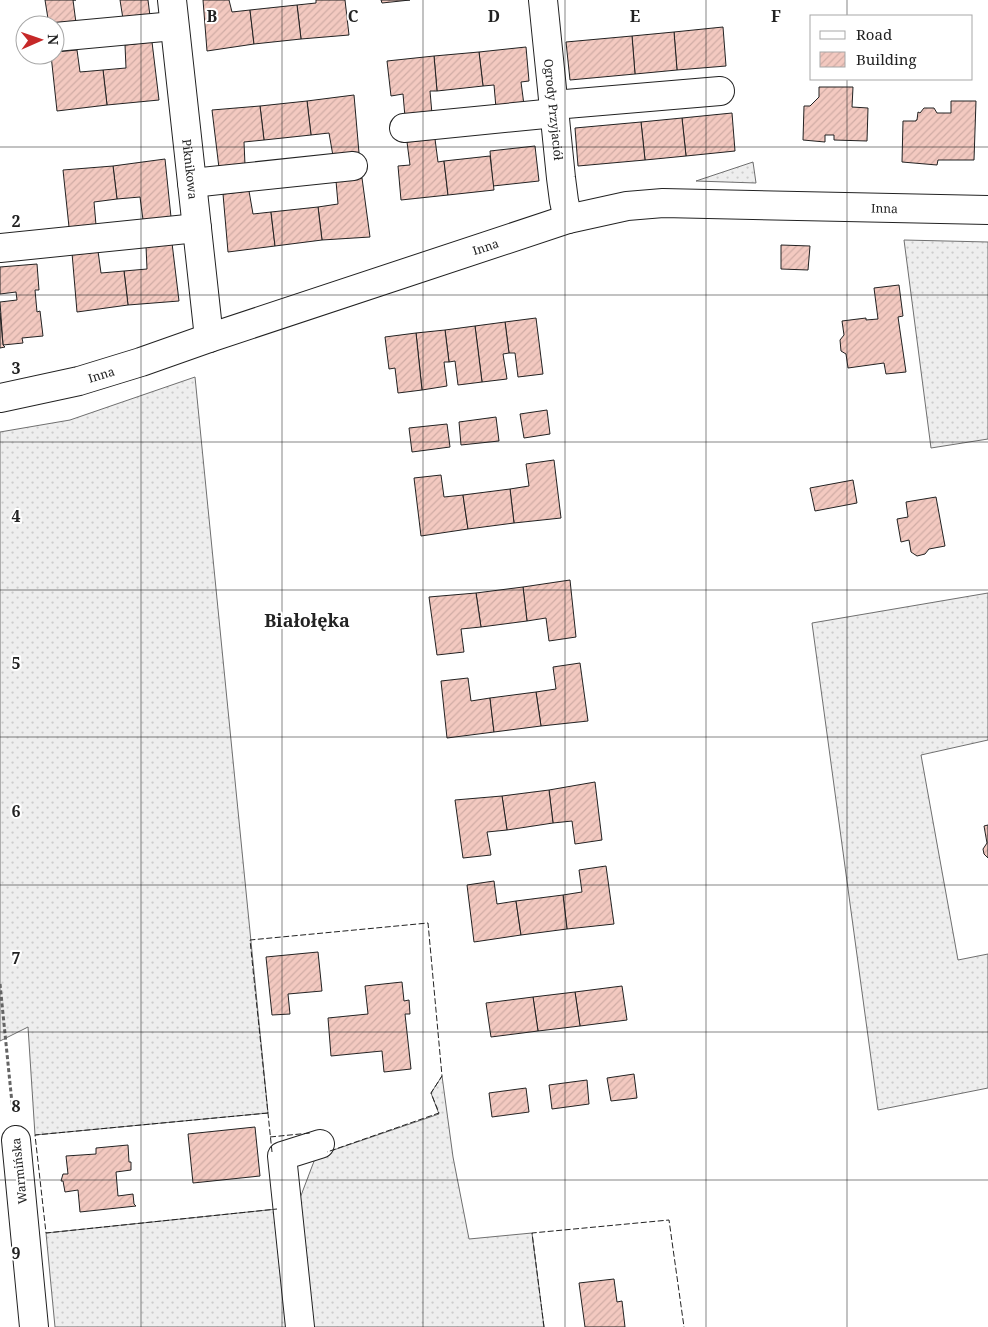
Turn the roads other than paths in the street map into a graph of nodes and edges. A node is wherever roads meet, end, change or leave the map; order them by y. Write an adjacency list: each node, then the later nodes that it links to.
1 (172, 0): 3 (street, Piknikowa)
2 (543, 0): 6 (street, Ogrody Przyjaciół)
3 (174, 26): 4 (street); 9 (street, Piknikowa)
4 (65, 36)
5 (720, 91): 6 (street)
6 (554, 109): 7 (street); 11 (street, Ogrody Przyjaciół)
7 (404, 128)
8 (353, 166): 9 (street)
9 (192, 183): 12 (street, Piknikowa)
10 (988, 210): 11 (street, Inna)
11 (568, 219): 14 (street, Inna)
12 (197, 228): 13 (street); 14 (street, Piknikowa)
13 (0, 248)
14 (209, 338): 15 (street, Inna)
15 (0, 398)
16 (16, 1140): 18 (street, Warmińska)
17 (320, 1144): 19 (street)
18 (34, 1327)
19 (300, 1327)

